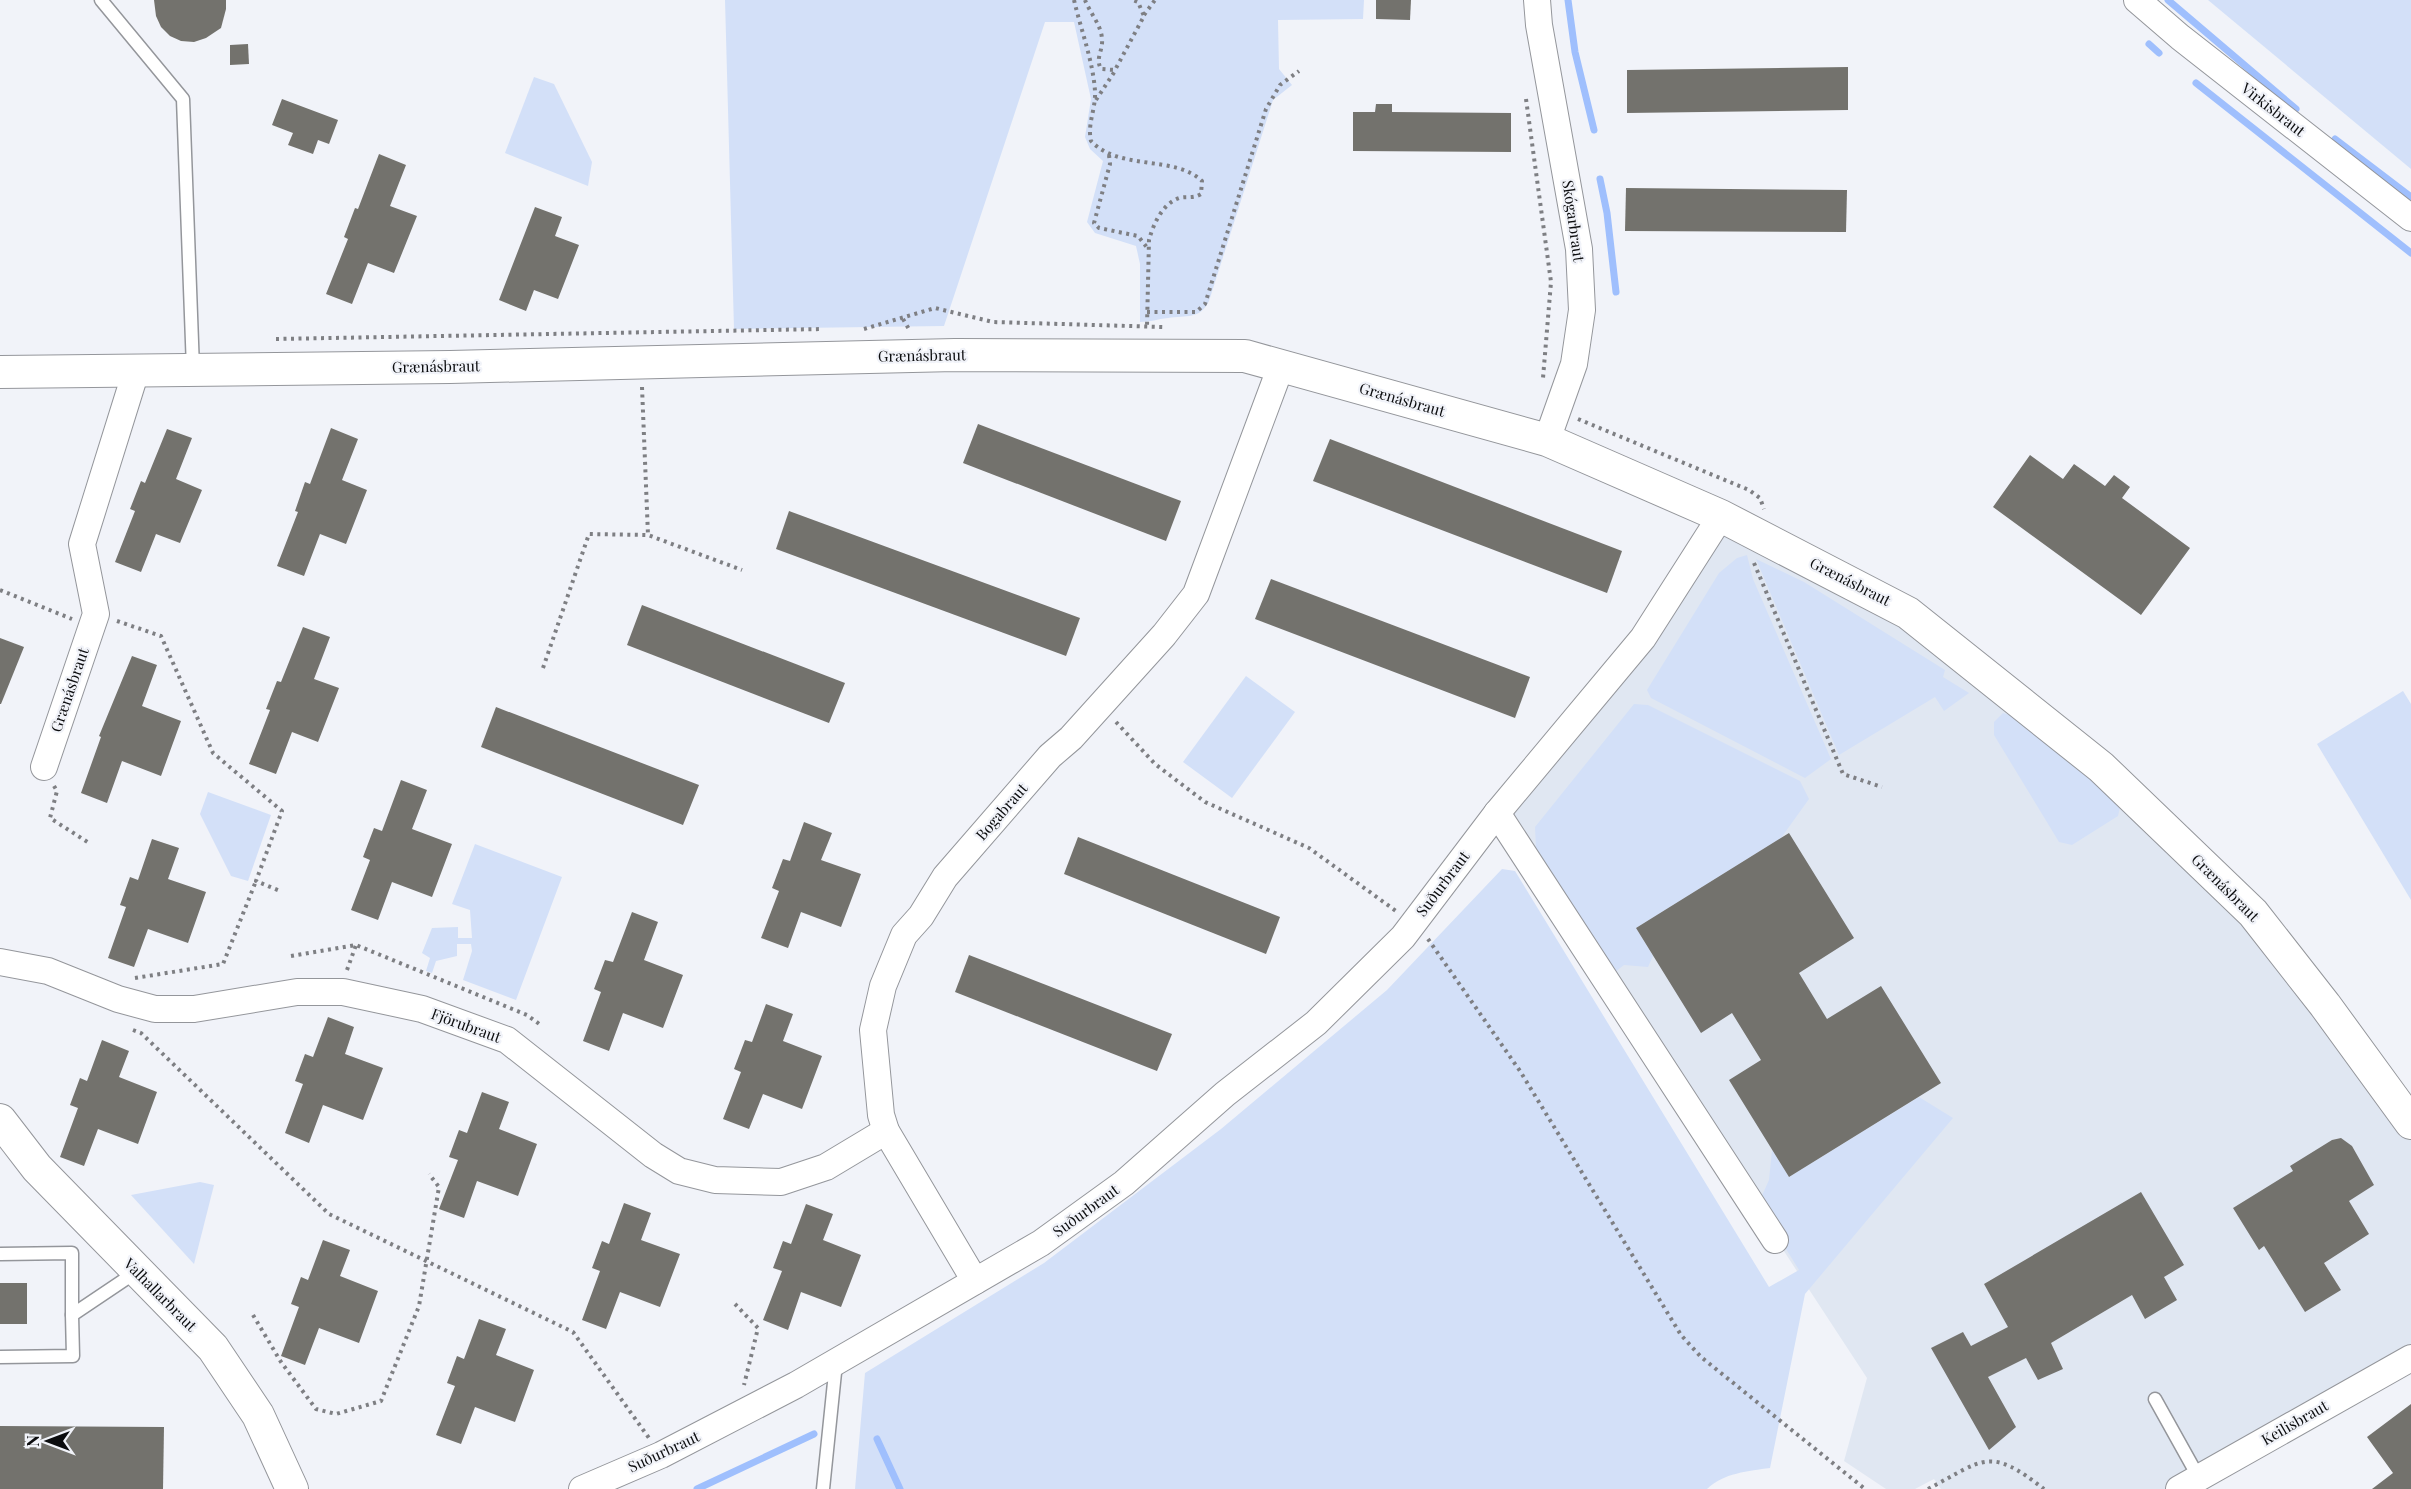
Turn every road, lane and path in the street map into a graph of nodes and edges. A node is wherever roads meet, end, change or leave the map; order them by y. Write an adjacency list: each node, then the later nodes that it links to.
1 (101, 0): 23 (lane)
2 (1074, 0): 12 (path)
3 (1085, 0): 9 (path)
4 (1133, 0): 8 (path)
5 (1155, 0): 8 (path)
6 (1537, 0): 26 (street, Skógarbraut)
7 (2137, 0): 14 (street, Virkisbraut)
8 (1144, 16): 9 (path)
9 (1116, 70): 12 (path)
10 (1299, 71): 16 (path)
11 (1525, 93): 26 (path)
12 (1096, 100): 13 (path)
13 (1109, 155): 15 (path); 15 (path)
14 (2411, 218)
15 (1150, 252): 16 (path)
16 (1148, 312): 17 (path)
17 (1148, 326)
18 (641, 332): 21 (path)
19 (461, 337): 20 (path)
20 (276, 339)
21 (641, 362): 22 (street, Grænásbraut); 23 (street, Grænásbraut); 28 (path)
22 (1281, 366): 26 (street, Grænásbraut); 34 (street, Bogabraut)
23 (193, 370): 24 (street, Grænásbraut)
24 (136, 371): 25 (street, Grænásbraut); 32 (street)
25 (0, 372)
26 (1552, 426): 27 (street, Grænásbraut); 29 (path)
27 (1721, 516): 29 (street, Grænásbraut); 37 (street, Suðurbraut)
28 (648, 535): 30 (path); 33 (path)
29 (1758, 535): 36 (path); 48 (street, Grænásbraut)
30 (742, 570)
31 (0, 590): 32 (path)
32 (94, 620): 35 (street, Grænásbraut); 39 (path)
33 (543, 668)
34 (1100, 705): 41 (path); 49 (street, Bogabraut)
35 (44, 767): 38 (path)
36 (1882, 787)
37 (1497, 813): 41 (street, Suðurbraut); 51 (street)
38 (89, 843)
39 (256, 881): 40 (path); 44 (path)
40 (280, 891)
41 (1412, 924): 55 (street, Suðurbraut); 69 (path)
42 (291, 956): 46 (path)
43 (0, 962): 49 (street, Fjörubraut)
44 (130, 979)
45 (123, 1025): 53 (path)
46 (542, 1026)
47 (0, 1120): 54 (street, Valhallarbraut)
48 (2411, 1123)
49 (886, 1131): 55 (street, Bogabraut)
50 (429, 1174): 53 (path)
51 (1775, 1240)
52 (0, 1254): 57 (lane)
53 (425, 1260): 58 (path); 64 (path)
54 (136, 1272): 57 (lane); 66 (street, Valhallarbraut)
55 (975, 1281): 61 (street, Suðurbraut)
56 (735, 1304): 63 (path)
57 (72, 1315): 59 (lane)
58 (253, 1316)
59 (0, 1357)
60 (2411, 1358): 65 (street, Keilisbraut)
61 (836, 1362): 63 (street, Suðurbraut); 68 (lane)
62 (2155, 1399): 65 (lane)
63 (736, 1417): 64 (street, Suðurbraut)
64 (661, 1455): 67 (street, Suðurbraut)
65 (2189, 1484)
66 (291, 1489)
67 (582, 1489)
68 (823, 1489)
69 (1865, 1489)
70 (1928, 1489): 71 (path)
71 (2044, 1489)

